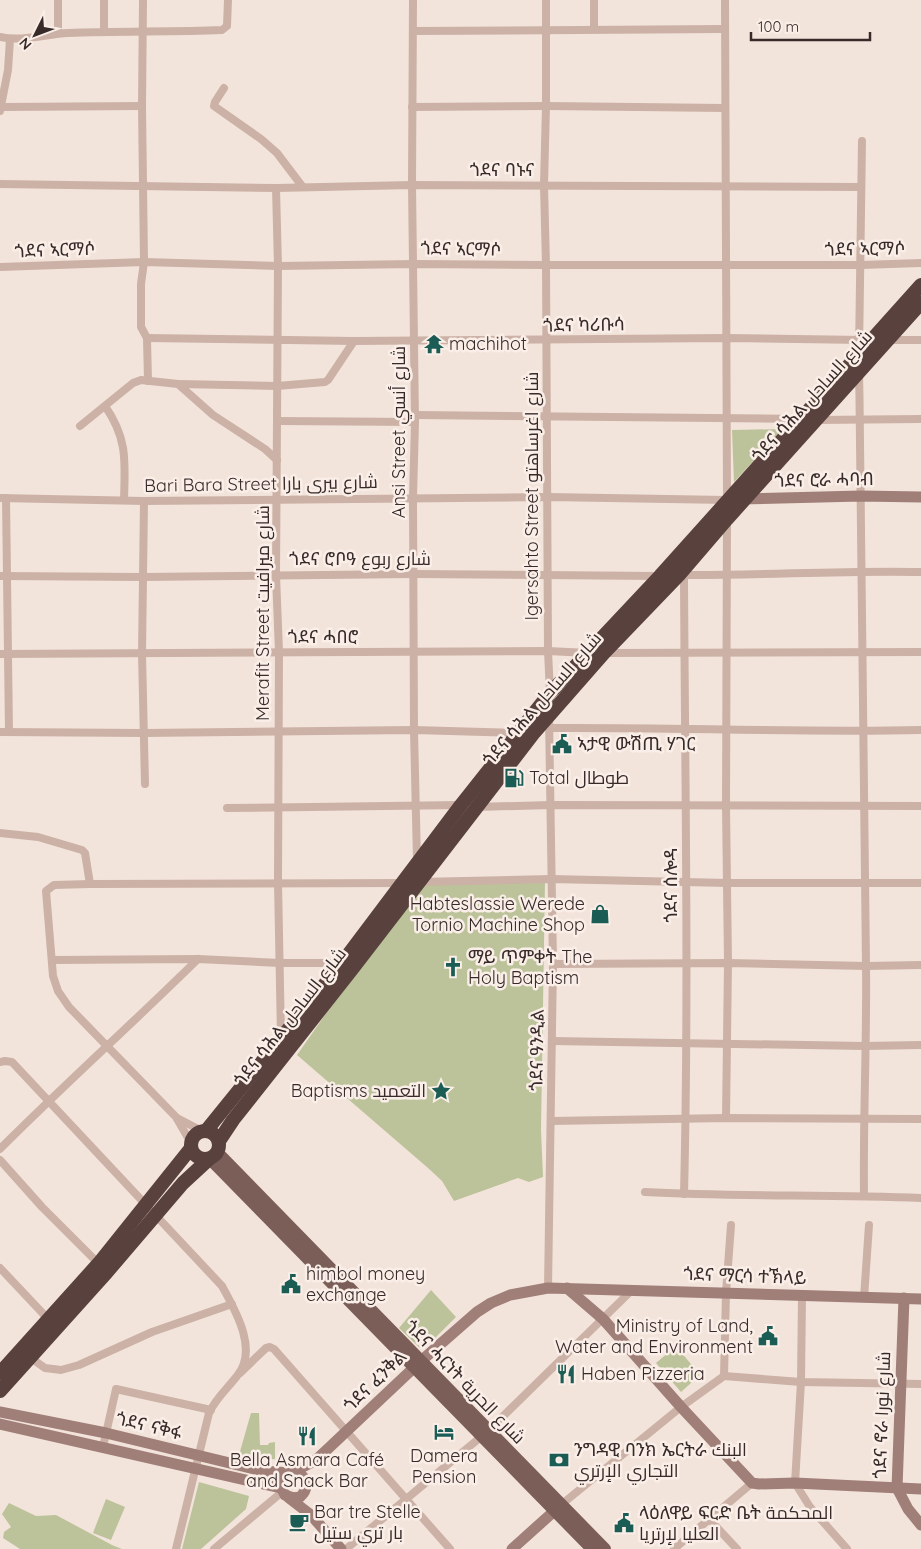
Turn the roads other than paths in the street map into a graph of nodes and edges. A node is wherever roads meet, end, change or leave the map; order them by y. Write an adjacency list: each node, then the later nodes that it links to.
1 (58, 0): 15 (street)
2 (104, 0): 11 (street)
3 (143, 0): 14 (street)
4 (228, 0): 14 (street)
5 (413, 0): 12 (street, Ansi Street شارع أنسي)
6 (546, 0): 13 (street, Igersahto Street شارع اغرساهتو)
7 (594, 0): 9 (street)
8 (725, 0): 10 (street)
9 (594, 29): 10 (street); 13 (street)
10 (724, 29): 22 (street)
11 (104, 31): 14 (street); 15 (street)
12 (413, 31): 13 (street); 21 (street, Ansi Street شارع أنسي)
13 (546, 31): 20 (street, Igersahto Street شارع اغرساهتو)
14 (142, 32): 19 (street)
15 (58, 34): 17 (street)
16 (0, 37): 17 (street)
17 (10, 39): 23 (street)
18 (224, 88): 28 (street)
19 (142, 106): 23 (street); 27 (street)
20 (546, 106): 21 (street); 22 (street); 29 (street, Igersahto Street شارع اغرساهتو)
21 (412, 107): 26 (street, Ansi Street شارع أنسي)
22 (725, 108): 31 (street)
23 (1, 109)
24 (862, 142): 30 (street)
25 (0, 184): 27 (street, ጎደና ባኑና)
26 (412, 185): 28 (street, ጎደና ባኑና); 29 (street, ጎደና ባኑና); 35 (street, Ansi Street شارع أنسي)
27 (143, 186): 32 (street, ጎደና ባኑና); 33 (street)
28 (302, 186): 32 (street, ጎደና ባኑና)
29 (544, 186): 31 (street, ጎደና ባኑና); 37 (street, Igersahto Street شارع اغرساهتو)
30 (861, 186): 31 (street, ጎደና ባኑና); 38 (street)
31 (725, 187): 36 (street)
32 (276, 188): 39 (street, Merafit Street شارع ميرافيت)
33 (144, 262): 39 (street, ጎደና ኣርማሶ); 40 (street, ጎደና ኣርማሶ); 43 (street)
34 (921, 263): 38 (street, ጎደና ኣርማሶ)
35 (414, 264): 37 (street, ጎደና ኣርማሶ); 39 (street, ጎደና ኣርማሶ); 46 (street, Ansi Street شارع أنسي)
36 (727, 264): 37 (street, ጎደና ኣርማሶ); 38 (street, ጎደና ኣርማሶ); 44 (street)
37 (546, 265): 47 (street, Igersahto Street شارع اغرساهتو)
38 (861, 265): 51 (street)
39 (278, 266): 45 (street, Merafit Street شارع ميرافيت)
40 (0, 267)
41 (921, 285): 51 (highway, ጎደና ሳሕል شارع الساحل)
42 (921, 303): 48 (highway, ጎደና ሳሕል شارع الساحل)
43 (147, 338): 45 (street, ጎደና ካሪቡሳ); 53 (street)
44 (727, 338): 47 (street, ጎደና ካሪቡሳ); 51 (street, ጎደና ካሪቡሳ); 59 (street)
45 (277, 340): 50 (street, ጎደና ካሪቡሳ); 55 (street, Merafit Street شارع ميرافيت)
46 (414, 340): 47 (street, ጎደና ካሪቡሳ); 50 (street, ጎደና ካሪቡሳ); 58 (street, Ansi Street شارع أنسي)
47 (546, 340): 57 (street, Igersahto Street شارع اغرساهتو)
48 (888, 340): 49 (street, ጎደና ካሪቡሳ); 51 (street, ጎደና ካሪቡሳ); 52 (highway, ጎደና ሳሕል شارع الساحل)
49 (921, 340)
50 (354, 341): 55 (street)
51 (864, 345): 52 (street); 60 (highway, ጎደና ሳሕል شارع الساحل)
52 (859, 372): 61 (street); 63 (highway, ጎደና ሳሕል شارع الساحل)
53 (148, 381): 54 (street); 56 (street)
54 (178, 384): 55 (street); 66 (street)
55 (277, 386): 64 (street, Merafit Street شارع ميرافيت)
56 (105, 406): 65 (street); 74 (street)
57 (547, 417): 58 (street); 59 (street); 69 (street, Igersahto Street شارع اغرساهتو)
58 (415, 418): 64 (street); 68 (street, Ansi Street شارع أنسي)
59 (727, 418): 60 (street); 75 (street)
60 (800, 419): 63 (street); 75 (highway, ጎደና ሳሕል شارع الساحل)
61 (860, 419): 62 (street); 63 (street); 67 (street)
62 (921, 419)
63 (817, 420): 72 (highway, ጎደና ሳሕል شارع الساحل)
64 (277, 421): 66 (street, Merafit Street شارع ميرافيت)
65 (80, 426)
66 (277, 460): 73 (street, Merafit Street شارع ميرافيت)
67 (862, 496): 70 (main road, ጎደና ሮራ ሓባብ); 72 (main road, ጎደና ሮራ ሓባብ); 78 (street)
68 (413, 497): 69 (street, Bari Bara Street شارع بيرى بارا); 73 (street, Bari Bara Street شارع بيرى بارا); 80 (street, Ansi Street شارع أنسي)
69 (548, 497): 75 (street, Bari Bara Street شارع بيرى بارا); 82 (street, Igersahto Street شارع اغرساهتو)
70 (921, 497)
71 (3, 498): 74 (street, Bari Bara Street شارع بيرى بارا); 85 (street)
72 (746, 498): 75 (main road, ጎደና ሮራ ሓባብ); 77 (highway, ጎደና ሳሕል شارع الساحل)
73 (277, 499): 76 (street, Bari Bara Street شارع بيرى بارا); 81 (street, Merafit Street شارع ميرافيت)
74 (124, 500): 76 (street, Bari Bara Street شارع بيرى بارا)
75 (726, 500): 77 (street); 86 (highway, ጎደና ሳሕል شارع الساحل)
76 (144, 501): 87 (street)
77 (727, 519): 83 (highway, ጎደና ሳሕል شارع الساحل); 84 (street)
78 (863, 571): 79 (street, ጎደና ሮቦዓ شارع ربوع); 84 (street, ጎደና ሮቦዓ شارع ربوع); 96 (street)
79 (921, 572)
80 (414, 574): 81 (street, ጎደና ሮቦዓ شارع ربوع); 82 (street, ጎደና ሮቦዓ شارع ربوع); 90 (street, Ansi Street شارع أنسي)
81 (276, 575): 87 (street, ጎደና ሮቦዓ شارع ربوع); 89 (street, Merafit Street شارع ميرافيت)
82 (547, 575): 86 (street, ጎደና ሮቦዓ شارع ربوع); 88 (street, Igersahto Street شارع اغرساهتو)
83 (681, 575): 84 (street, ጎደና ሮቦዓ شارع ربوع); 86 (street, ጎደና ሮቦዓ شارع ربوع); 91 (street, ጎደና ሰሎዳ); 95 (highway, ጎደና ሳሕል شارع الساحل)
84 (728, 575): 92 (street)
85 (4, 576): 87 (street, ጎደና ሮቦዓ شارع ربوع); 97 (street)
86 (660, 576): 94 (highway, ጎደና ሳሕል شارع الساحل)
87 (143, 577): 98 (street)
88 (548, 651): 90 (street, ጎደና ሓበሮ); 94 (street, ጎደና ሓበሮ); 99 (street, Igersahto Street شارع اغرساهتو)
89 (279, 652): 90 (street, ጎደና ሓበሮ); 98 (street, ጎደና ሓበሮ); 105 (street, Merafit Street شارع ميرافيت)
90 (414, 652): 103 (street, Ansi Street شارع أنسي)
91 (684, 652): 92 (street, ጎደና ሓበሮ); 95 (street, ጎደና ሓበሮ); 101 (street, ጎደና ሰሎዳ)
92 (727, 652): 96 (street, ጎደና ሓበሮ); 102 (street)
93 (921, 652): 96 (street, ጎደና ሓበሮ)
94 (587, 653): 95 (street, ጎደና ሓበሮ); 99 (highway, ጎደና ሳሕል شارع الساحل)
95 (604, 653): 100 (highway, ጎደና ሳሕል شارع الساحل)
96 (863, 653): 109 (street)
97 (4, 654): 98 (street, ጎደና ሓበሮ); 107 (street)
98 (142, 654): 110 (street)
99 (550, 693): 100 (street, ጎደና ዓንዲል); 108 (highway, ጎደና ሳሕል شارع الساحل)
100 (549, 722): 101 (street); 111 (highway, ጎደና ሳሕል شارع الساحل); 114 (street, ጎደና ዓንዲል)
101 (684, 728): 102 (street); 115 (street, ጎደና ሰሎዳ)
102 (727, 729): 109 (street); 116 (street)
103 (414, 730): 105 (street); 108 (street); 118 (street, Ansi Street شارع أنسي)
104 (921, 730): 109 (street)
105 (278, 731): 110 (street); 122 (street, Merafit Street شارع ميرافيت)
106 (0, 732): 107 (street)
107 (9, 732): 110 (street)
108 (517, 732): 111 (street); 113 (highway, ጎደና ሳሕል شارع الساحل)
109 (863, 732): 120 (street)
110 (144, 733): 112 (street)
111 (533, 734): 119 (highway, ጎደና ሳሕል شارع الساحل)
112 (145, 784)
113 (461, 805): 118 (street); 119 (street); 124 (highway, ጎደና ሳሕል شارع الساحل)
114 (551, 805): 115 (street); 119 (street); 125 (street, ጎደና ዓንዲል)
115 (686, 806): 116 (street); 128 (street, ጎደና ሰሎዳ)
116 (726, 806): 120 (street); 130 (street)
117 (921, 806): 120 (street)
118 (416, 807): 122 (street); 124 (street, Ansi Street شارع أنسي)
119 (476, 807): 127 (highway, ጎደና ሳሕል شارع الساحل)
120 (865, 807): 131 (street)
121 (227, 808): 122 (street)
122 (278, 808): 126 (street, Merafit Street شارع ميرافيت)
123 (0, 833): 133 (street)
124 (417, 864): 127 (street, Ansi Street شارع أنسي); 129 (highway, ጎደና ሳሕል شارع الساحل)
125 (552, 879): 127 (street); 128 (street); 139 (street, ጎደና ዓንዲል)
126 (278, 882): 129 (street); 133 (street); 136 (street, Merafit Street شارع ميرافيت)
127 (418, 882): 129 (street); 141 (highway, ጎደና ሳሕል شارع الساحل)
128 (685, 882): 130 (street); 137 (street, ጎደና ሰሎዳ)
129 (403, 883): 141 (highway, ጎደና ሳሕል شارع الساحل)
130 (728, 883): 131 (street); 138 (street)
131 (865, 883): 132 (street); 142 (street)
132 (921, 883)
133 (90, 884): 135 (street)
134 (198, 959): 135 (street); 136 (street); 149 (street)
135 (52, 960): 149 (street)
136 (280, 963): 141 (street); 143 (street, Merafit Street شارع ميرافيت)
137 (686, 963): 138 (street); 139 (street); 145 (street, ጎደና ሰሎዳ)
138 (728, 963): 142 (street); 146 (street)
139 (553, 964): 144 (street, ጎደና ዓንዲል)
140 (921, 965): 142 (street)
141 (347, 966): 143 (highway, ጎደና ሳሕል شارع الساحل); 161 (highway, ጎደና ሳሕል شارع الساحل)
142 (866, 966): 148 (street)
143 (282, 1037): 158 (highway, ጎደና ሳሕል شارع الساحل)
144 (552, 1041): 145 (street); 157 (street, ጎደና ዓንዲል)
145 (685, 1042): 146 (street); 154 (street, ጎደና ሰሎዳ)
146 (728, 1044): 148 (street); 153 (street)
147 (921, 1044): 148 (street)
148 (864, 1046): 155 (street)
149 (107, 1048): 151 (street); 152 (street)
150 (0, 1062): 151 (street)
151 (48, 1101): 160 (street); 167 (street)
152 (176, 1117): 158 (street); 159 (street)
153 (726, 1118): 154 (street); 155 (street)
154 (686, 1119): 157 (street); 164 (street, ጎደና ሰሎዳ)
155 (863, 1119): 156 (street); 165 (street)
156 (921, 1119)
157 (551, 1121): 172 (street, ጎደና ዓንዲል)
158 (204, 1131): 159 (highway); 161 (highway)
159 (191, 1146): 161 (highway); 167 (highway)
160 (0, 1149)
161 (214, 1153): 167 (highway, ጎደና ሳሕል شارع الساحل); 184 (main road, ጎደና ሓርነት شارع الحرية)
162 (0, 1160): 171 (street)
163 (645, 1192): 164 (street)
164 (684, 1194): 165 (street)
165 (864, 1195): 166 (street)
166 (921, 1198)
167 (151, 1210): 171 (highway); 180 (street)
168 (731, 1225): 175 (street)
169 (869, 1225): 177 (street)
170 (0, 1268): 182 (street)
171 (103, 1268): 182 (highway)
172 (548, 1288): 173 (main road, ጎደና ፈንቅል); 184 (main road, ጎደና ፈንቅል)
173 (567, 1288): 174 (main road, ጎደና ማርሳ ተኽላይ); 181 (main road)
174 (632, 1289): 175 (main road, ጎደና ማርሳ ተኽላይ); 181 (street)
175 (726, 1293): 176 (main road, ጎደና ማርሳ ተኽላይ); 187 (street)
176 (802, 1296): 177 (main road, ጎደና ማርሳ ተኽላይ); 188 (street)
177 (864, 1298): 178 (main road, ጎደና ማርሳ ተኽላይ)
178 (904, 1298): 179 (main road, ጎደና ማርሳ ተኽላይ); 189 (main road, ጎደና ኖራ شارع نورا)
179 (921, 1299)
180 (232, 1304): 183 (street); 186 (street)
181 (603, 1319): 192 (main road); 198 (street)
182 (53, 1323): 183 (highway)
183 (26, 1354): 185 (highway); 191 (highway)
184 (418, 1364): 196 (main road, ጎደና ፈንቅል); 198 (main road, ጎደና ሓርነት شارع الحرية)
185 (0, 1373)
186 (239, 1374): 193 (street); 196 (street)
187 (724, 1376): 188 (street); 192 (street)
188 (801, 1382): 189 (street); 205 (street)
189 (901, 1384): 190 (street); 207 (main road, ጎደና ኖራ شارع نورا)
190 (921, 1384)
191 (0, 1391)
192 (681, 1407): 204 (main road); 211 (street)
193 (211, 1410): 197 (street); 200 (street)
194 (0, 1412): 197 (main road, ጎደና ናቅፋ)
195 (0, 1424): 199 (main road, ጎደና ናቅፋ)
196 (346, 1432): 201 (main road, ጎደና ፈንቅል); 210 (street)
197 (106, 1433): 199 (street); 200 (main road, ጎደና ናቅፋ)
198 (485, 1434): 210 (street); 211 (main road, ጎደና ሓርነት شارع الحرية)
199 (103, 1447): 202 (main road, ጎደና ናቅፋ)
200 (198, 1456): 202 (street); 203 (main road, ጎደና ናቅፋ)
201 (316, 1460): 203 (main road, ጎደና ፈንቅል); 206 (main road, ጎደና ፈንቅል)
202 (196, 1468): 209 (main road, ጎደና ናቅፋ); 215 (street)
203 (291, 1472): 206 (main road); 209 (main road)
204 (752, 1483): 205 (main road); 213 (street)
205 (795, 1483): 207 (main road); 225 (street)
206 (306, 1488): 209 (main road); 212 (main road)
207 (897, 1488): 208 (main road); 214 (main road, ጎደና ኖራ شارع نورا)
208 (921, 1490)
209 (284, 1493): 212 (main road, ጎደና ናቅፋ); 216 (street)
210 (406, 1498): 218 (street); 219 (street)
211 (558, 1507): 220 (main road); 221 (main road, ጎደና ሓርነት شارع الحرية); 222 (main road, ጎደና ሓርነት شارع الحرية)
212 (311, 1515): 217 (main road, ጎደና ናቅፋ)
213 (709, 1519): 223 (street); 224 (street)
214 (921, 1525)
215 (176, 1549)
216 (214, 1549)
217 (341, 1549)
218 (346, 1549)
219 (450, 1549)
220 (512, 1549)
221 (592, 1549)
222 (605, 1549)
223 (674, 1549)
224 (736, 1549)
225 (847, 1549)

